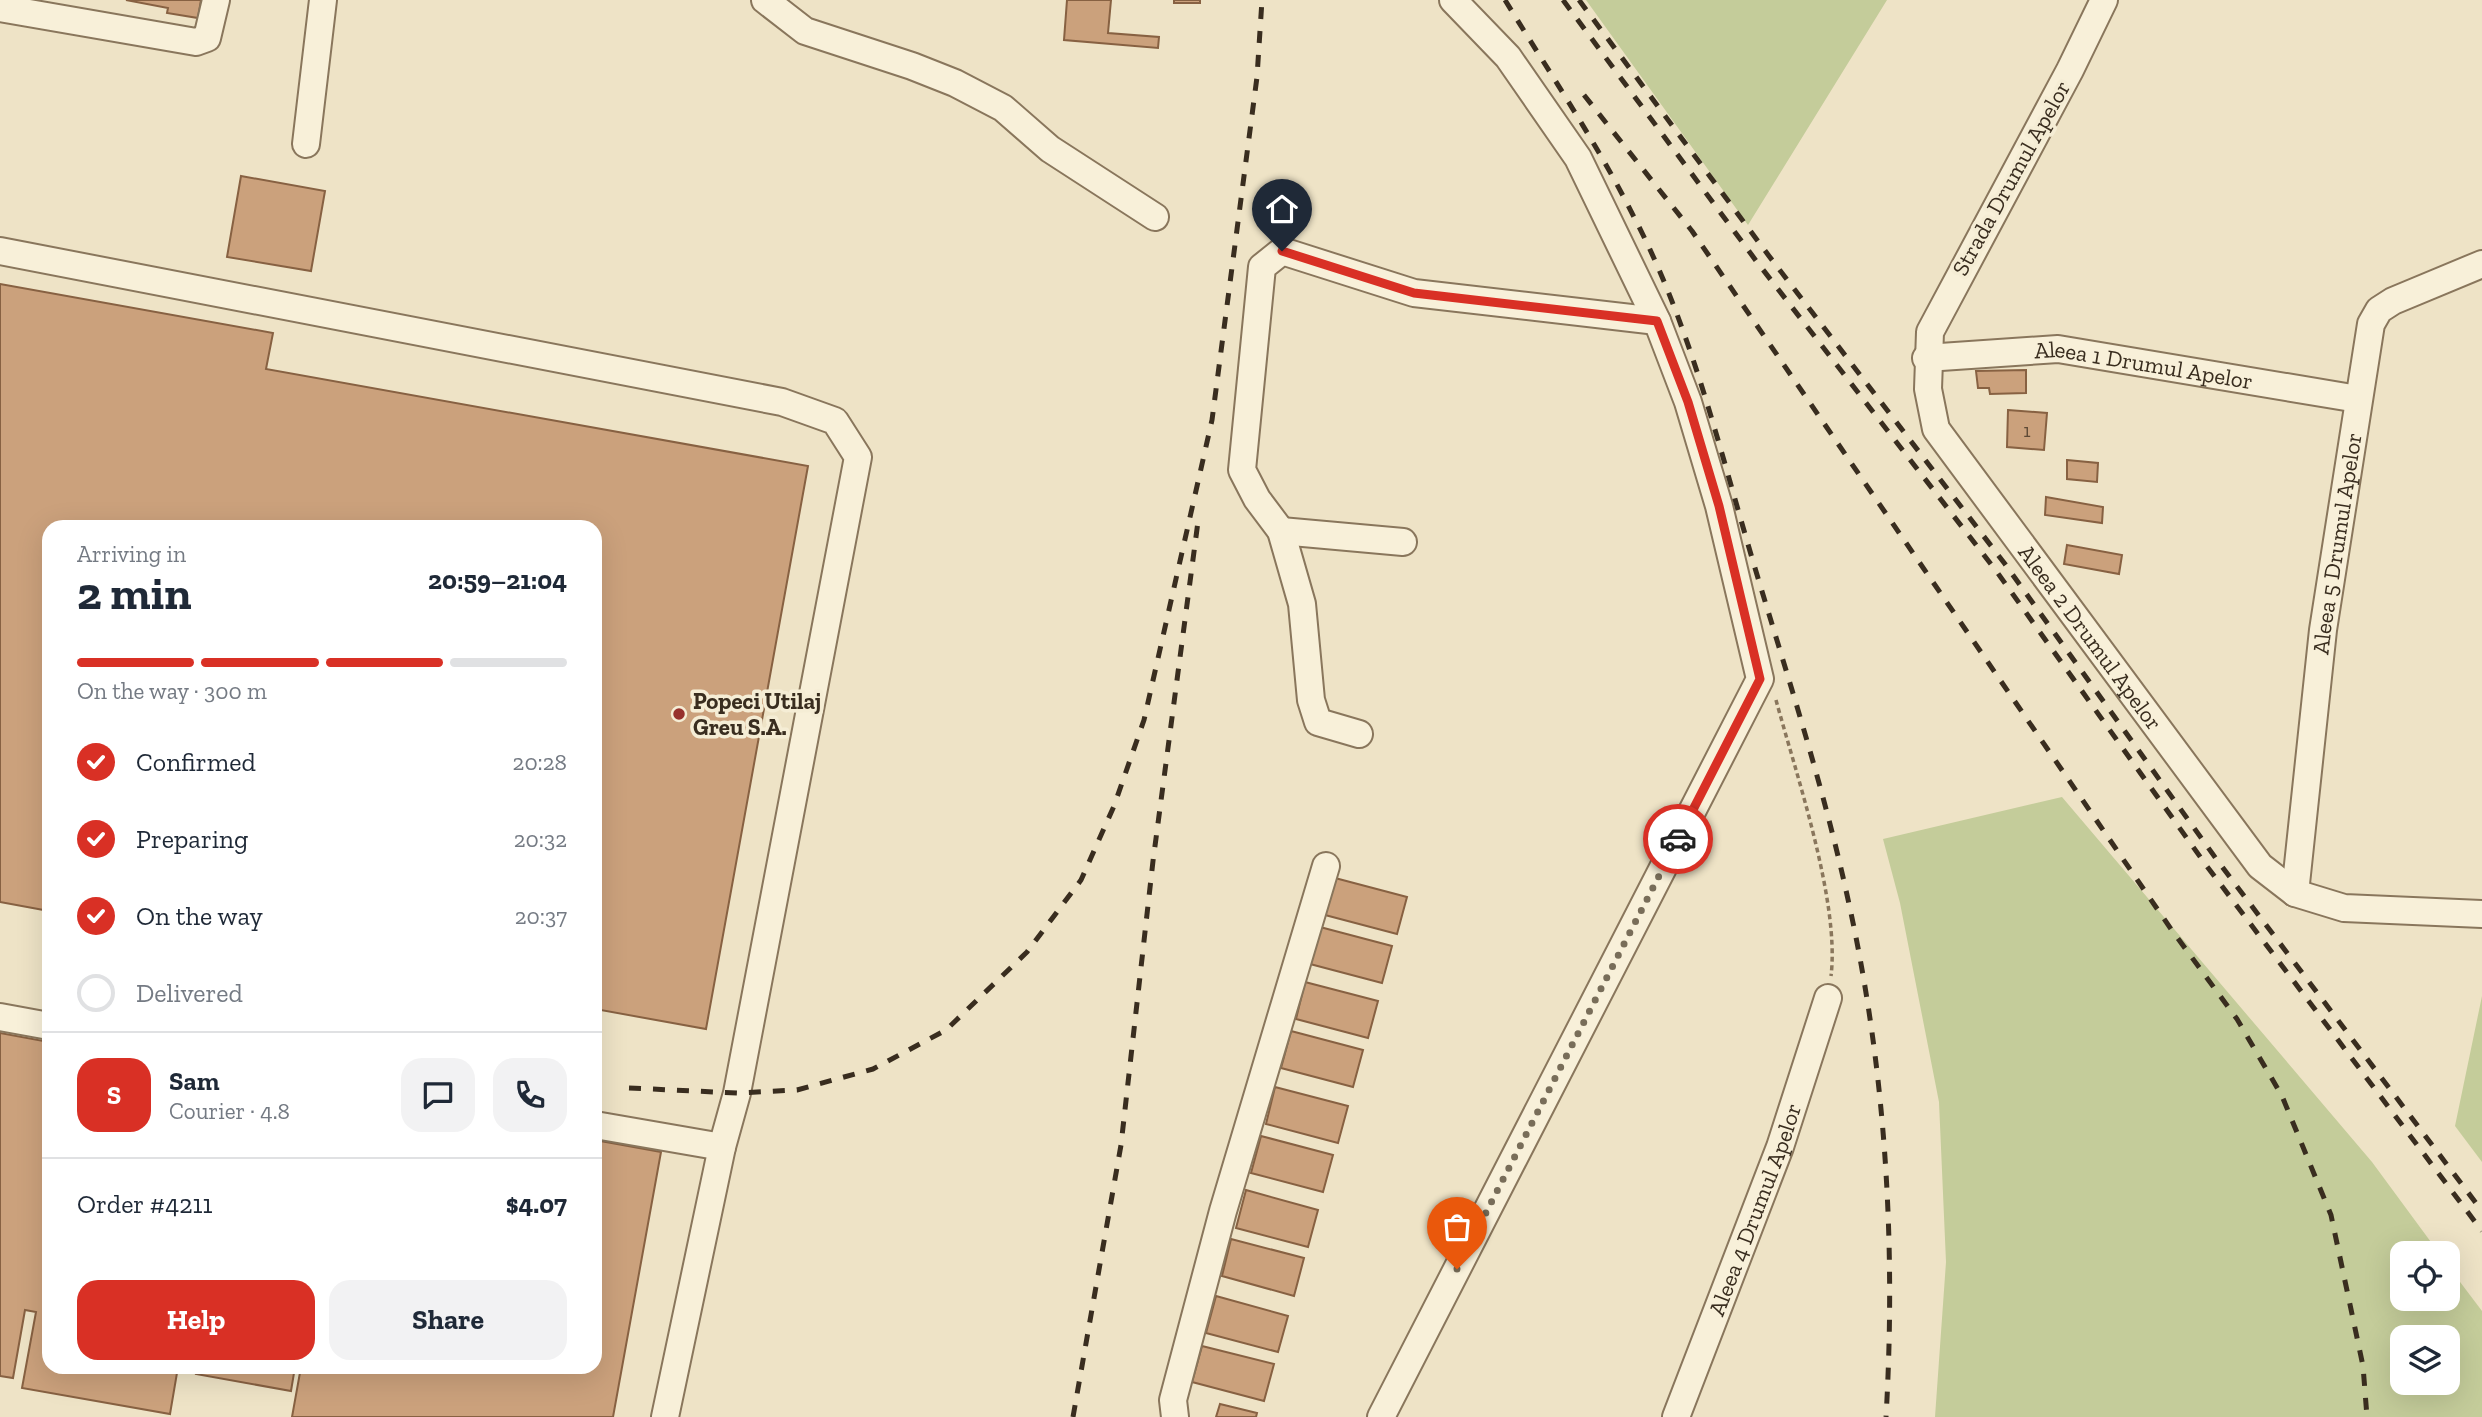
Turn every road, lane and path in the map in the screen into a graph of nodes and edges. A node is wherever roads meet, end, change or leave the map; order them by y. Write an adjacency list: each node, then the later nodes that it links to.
1 (216, 0): 6 (street)
2 (323, 0): 7 (street)
3 (765, 0): 8 (street)
4 (1453, 0): 11 (street)
5 (2104, 0): 12 (street, Strada Drumul Apelor)
6 (0, 8)
7 (306, 144)
8 (1156, 217)
9 (0, 251): 25 (street)
10 (2482, 264): 13 (street, Aleea 5 Drumul Apelor)
11 (1657, 321): 14 (street); 16 (street)
12 (1926, 358): 13 (street, Aleea 1 Drumul Apelor); 19 (street, Aleea 2 Drumul Apelor)
13 (2358, 399): 19 (street, Aleea 5 Drumul Apelor)
14 (1281, 531): 15 (street); 17 (street)
15 (1403, 542)
16 (1760, 679): 21 (path); 28 (street)
17 (1359, 734)
18 (1326, 866): 27 (street)
19 (2295, 893): 20 (street)
20 (2482, 914)
21 (1828, 999): 29 (street, Aleea 4 Drumul Apelor)
22 (0, 1017): 23 (street)
23 (42, 1025)
24 (602, 1126): 25 (street)
25 (722, 1147): 26 (street)
26 (665, 1417)
27 (1175, 1417)
28 (1381, 1417)
29 (1676, 1417)

